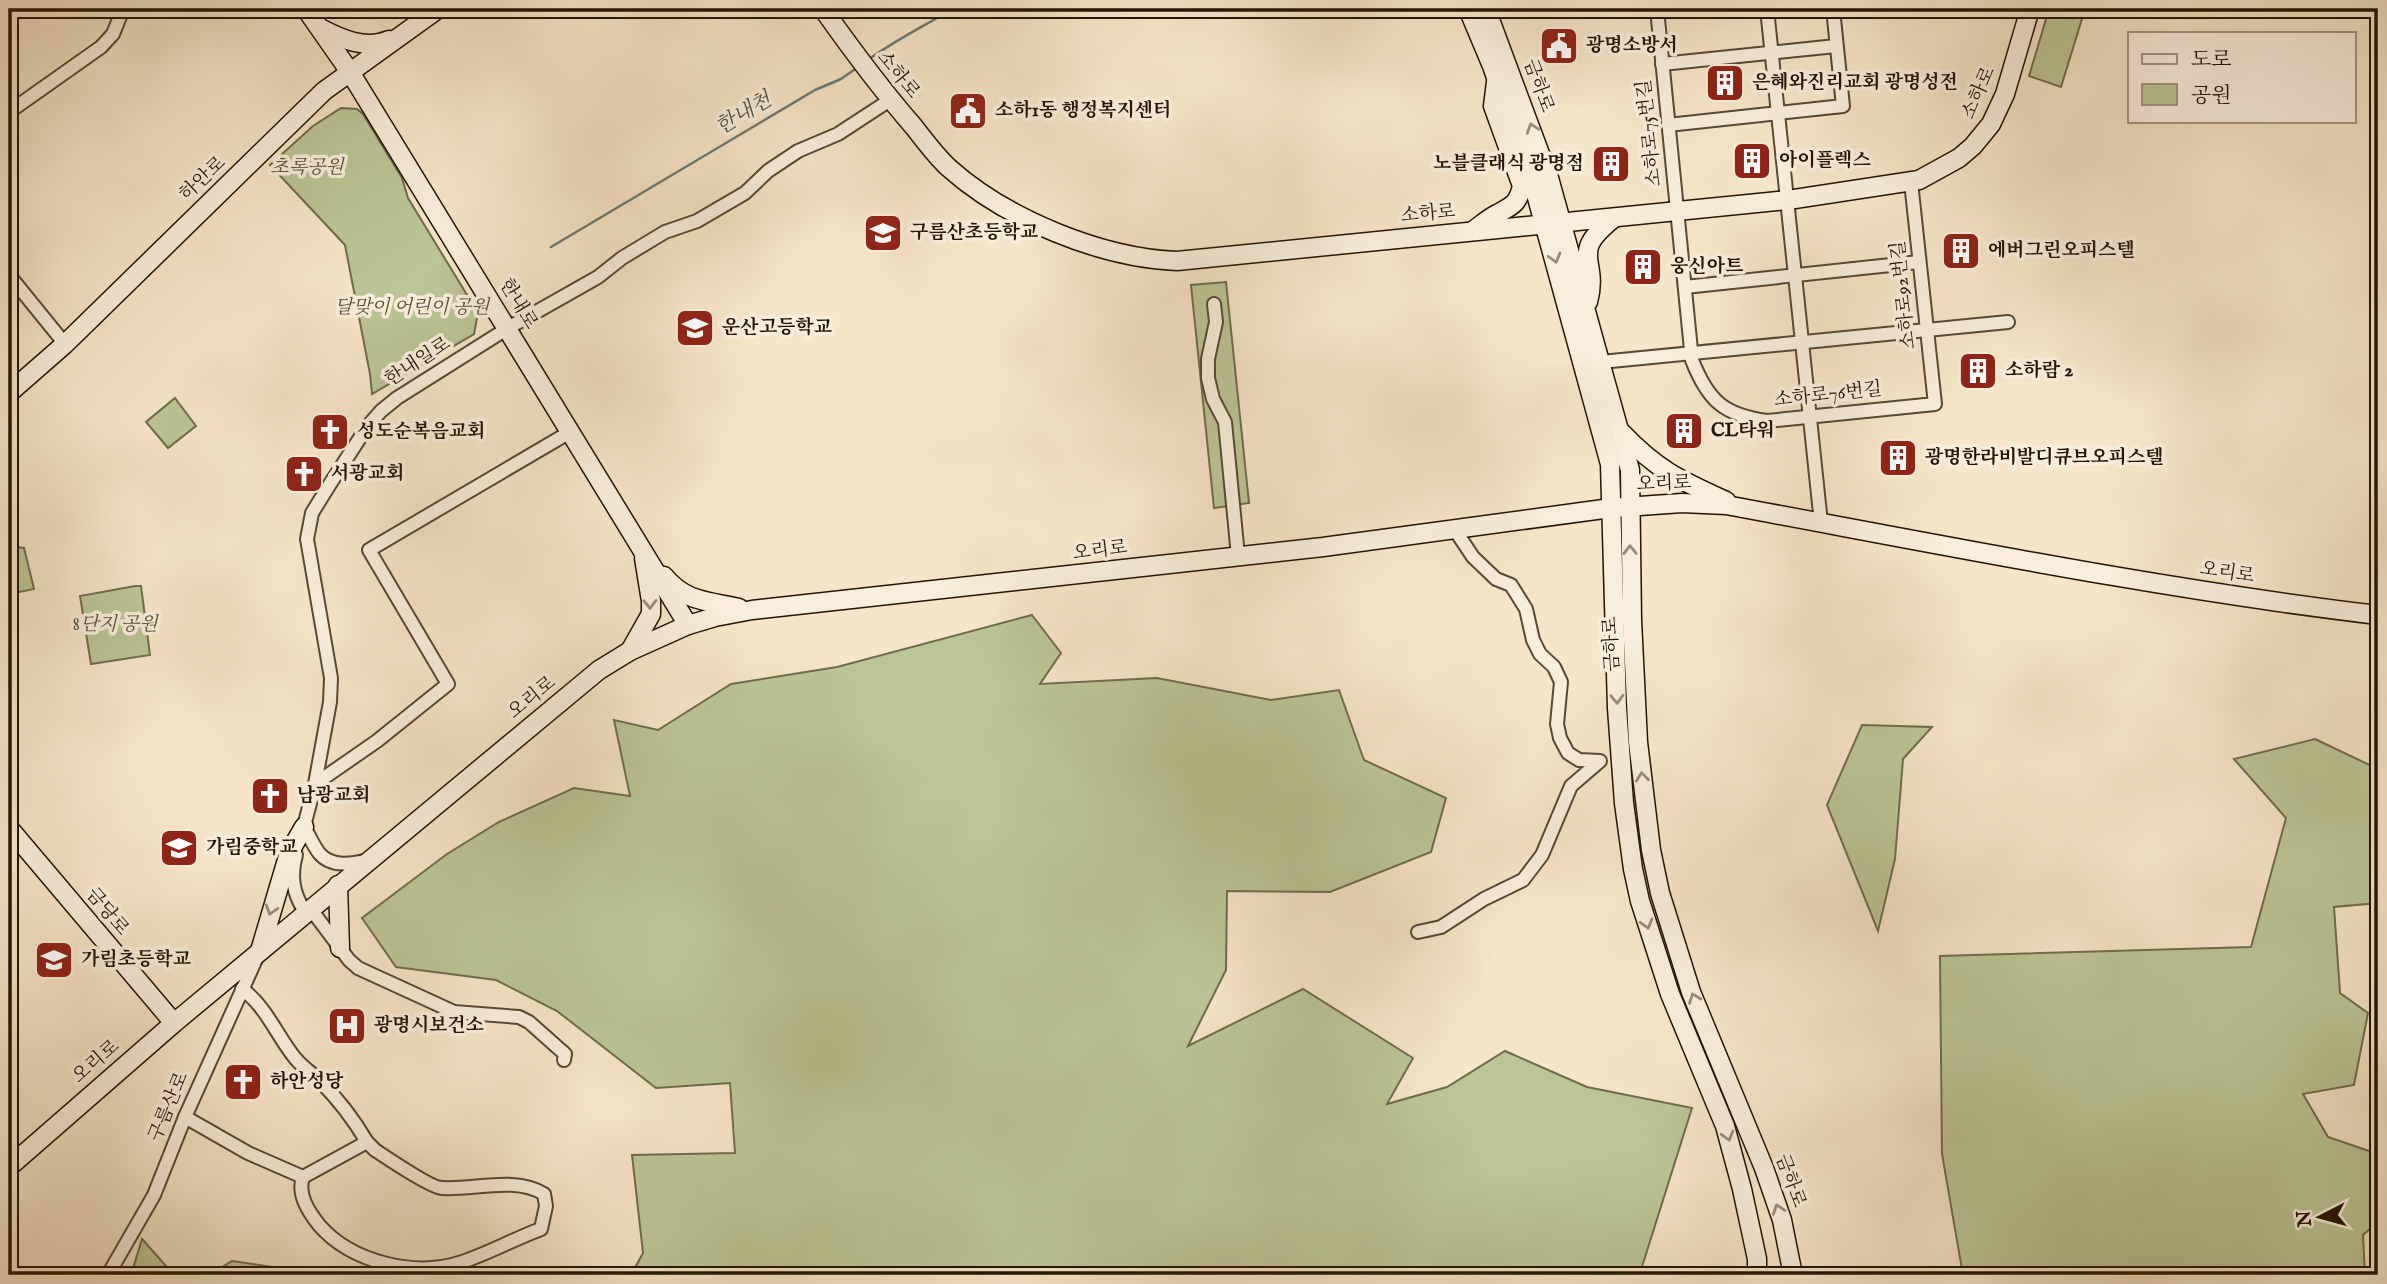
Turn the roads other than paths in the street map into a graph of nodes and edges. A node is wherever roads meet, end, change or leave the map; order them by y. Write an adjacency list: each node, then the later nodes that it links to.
1 (123, 9): 19 (street)
2 (306, 9): 11 (main road, 한내로)
3 (438, 9): 12 (main road, 하안로)
4 (823, 9): 18 (main road, 소하로)
5 (1468, 9): 17 (main road, 금하로)
6 (1486, 9): 26 (main road, 금하로, one-way to 6)
7 (1657, 9): 15 (street, 소하로75번길)
8 (1767, 9): 14 (street)
9 (1832, 9): 13 (street)
10 (2028, 13): 22 (main road, 소하로)
11 (320, 27): 12 (main road); 16 (main road, 한내로)
12 (402, 34): 16 (main road, 하안로)
13 (1836, 46): 14 (street); 20 (street)
14 (1772, 53): 15 (street); 20 (street)
15 (1662, 64): 21 (street, 소하로75번길)
16 (350, 72): 35 (main road, 한내로); 38 (main road, 하안로)
17 (1496, 78): 26 (main road, 금하로); 27 (main road)
18 (890, 100): 27 (main road, 소하로); 35 (street, 한내일로)
19 (9, 112)
20 (1778, 113): 21 (street); 23 (street)
21 (1668, 125): 24 (street, 소하로75번길)
22 (1910, 182): 23 (main road, 소하로); 28 (street, 소하로92번길)
23 (1788, 200): 24 (main road, 소하로); 30 (street)
24 (1677, 211): 25 (main road, 소하로); 31 (street, 소하로76번길)
25 (1614, 218): 26 (main road, 소하로); 33 (main road)
26 (1553, 223): 27 (main road, 소하로); 33 (main road, 금하로); 48 (main road, 금하로, one-way to 48)
27 (1473, 231)
28 (1919, 262): 30 (street); 36 (street, 소하로92번길)
29 (9, 275): 38 (street)
30 (1796, 275): 31 (street); 37 (street)
31 (1685, 287): 39 (street, 소하로76번길)
32 (1214, 304): 52 (street)
33 (1586, 309): 40 (main road, 금하로)
34 (2008, 322): 36 (street)
35 (508, 328): 45 (main road, 한내로); 59 (street, 한내일로)
36 (1927, 330): 37 (street); 42 (street, 소하로92번길)
37 (1803, 342): 39 (street); 43 (street)
38 (65, 344): 41 (main road, 하안로)
39 (1692, 353): 40 (street); 43 (street, 소하로76번길)
40 (1601, 362): 44 (main road, 금하로)
41 (9, 393)
42 (1935, 404): 43 (street, 소하로76번길)
43 (1811, 416): 49 (street)
44 (1619, 429): 46 (main road, 금하로); 47 (main road)
45 (570, 432): 51 (main road, 한내로); 59 (street)
46 (1630, 506): 47 (main road, 오리로); 48 (main road, 오리로); 77 (main road, 금하로, one-way to 46)
47 (1738, 507): 49 (main road, 오리로)
48 (1611, 508): 50 (main road, 오리로); 57 (main road, 금하로, one-way to 57)
49 (1821, 523): 54 (main road, 오리로)
50 (1455, 530): 52 (main road, 오리로); 58 (street)
51 (643, 551): 53 (main road); 55 (main road, 한내로); 56 (main road, one-way to 56)
52 (1237, 556): 53 (main road, 오리로)
53 (752, 610): 55 (main road, 오리로)
54 (2378, 615)
55 (688, 625): 56 (main road, 오리로)
56 (630, 651): 62 (main road, 오리로)
57 (1620, 748): 58 (street); 76 (main road, 금하로, one-way to 76)
58 (1600, 761): 65 (street)
59 (315, 783): 60 (street, 한내일로)
60 (304, 827): 62 (street); 64 (street, 한내일로); 67 (main road, one-way to 67)
61 (9, 828): 69 (main road, 금당로)
62 (369, 860): 63 (main road, 오리로)
63 (338, 885): 64 (main road, 오리로); 66 (main road)
64 (308, 910): 66 (street, 한내일로); 67 (main road, 오리로)
65 (1418, 932)
66 (340, 948): 70 (street, 한내일로)
67 (260, 951): 68 (street, 구름산로); 69 (main road, 오리로)
68 (242, 989): 71 (street, 구름산로); 72 (street)
69 (174, 1023): 73 (main road, 오리로)
70 (564, 1060)
71 (185, 1117): 74 (street); 75 (street, 구름산로)
72 (367, 1142): 74 (street); 74 (street)
73 (9, 1167)
74 (303, 1177)
75 (108, 1275)
76 (1757, 1275)
77 (1793, 1275)

